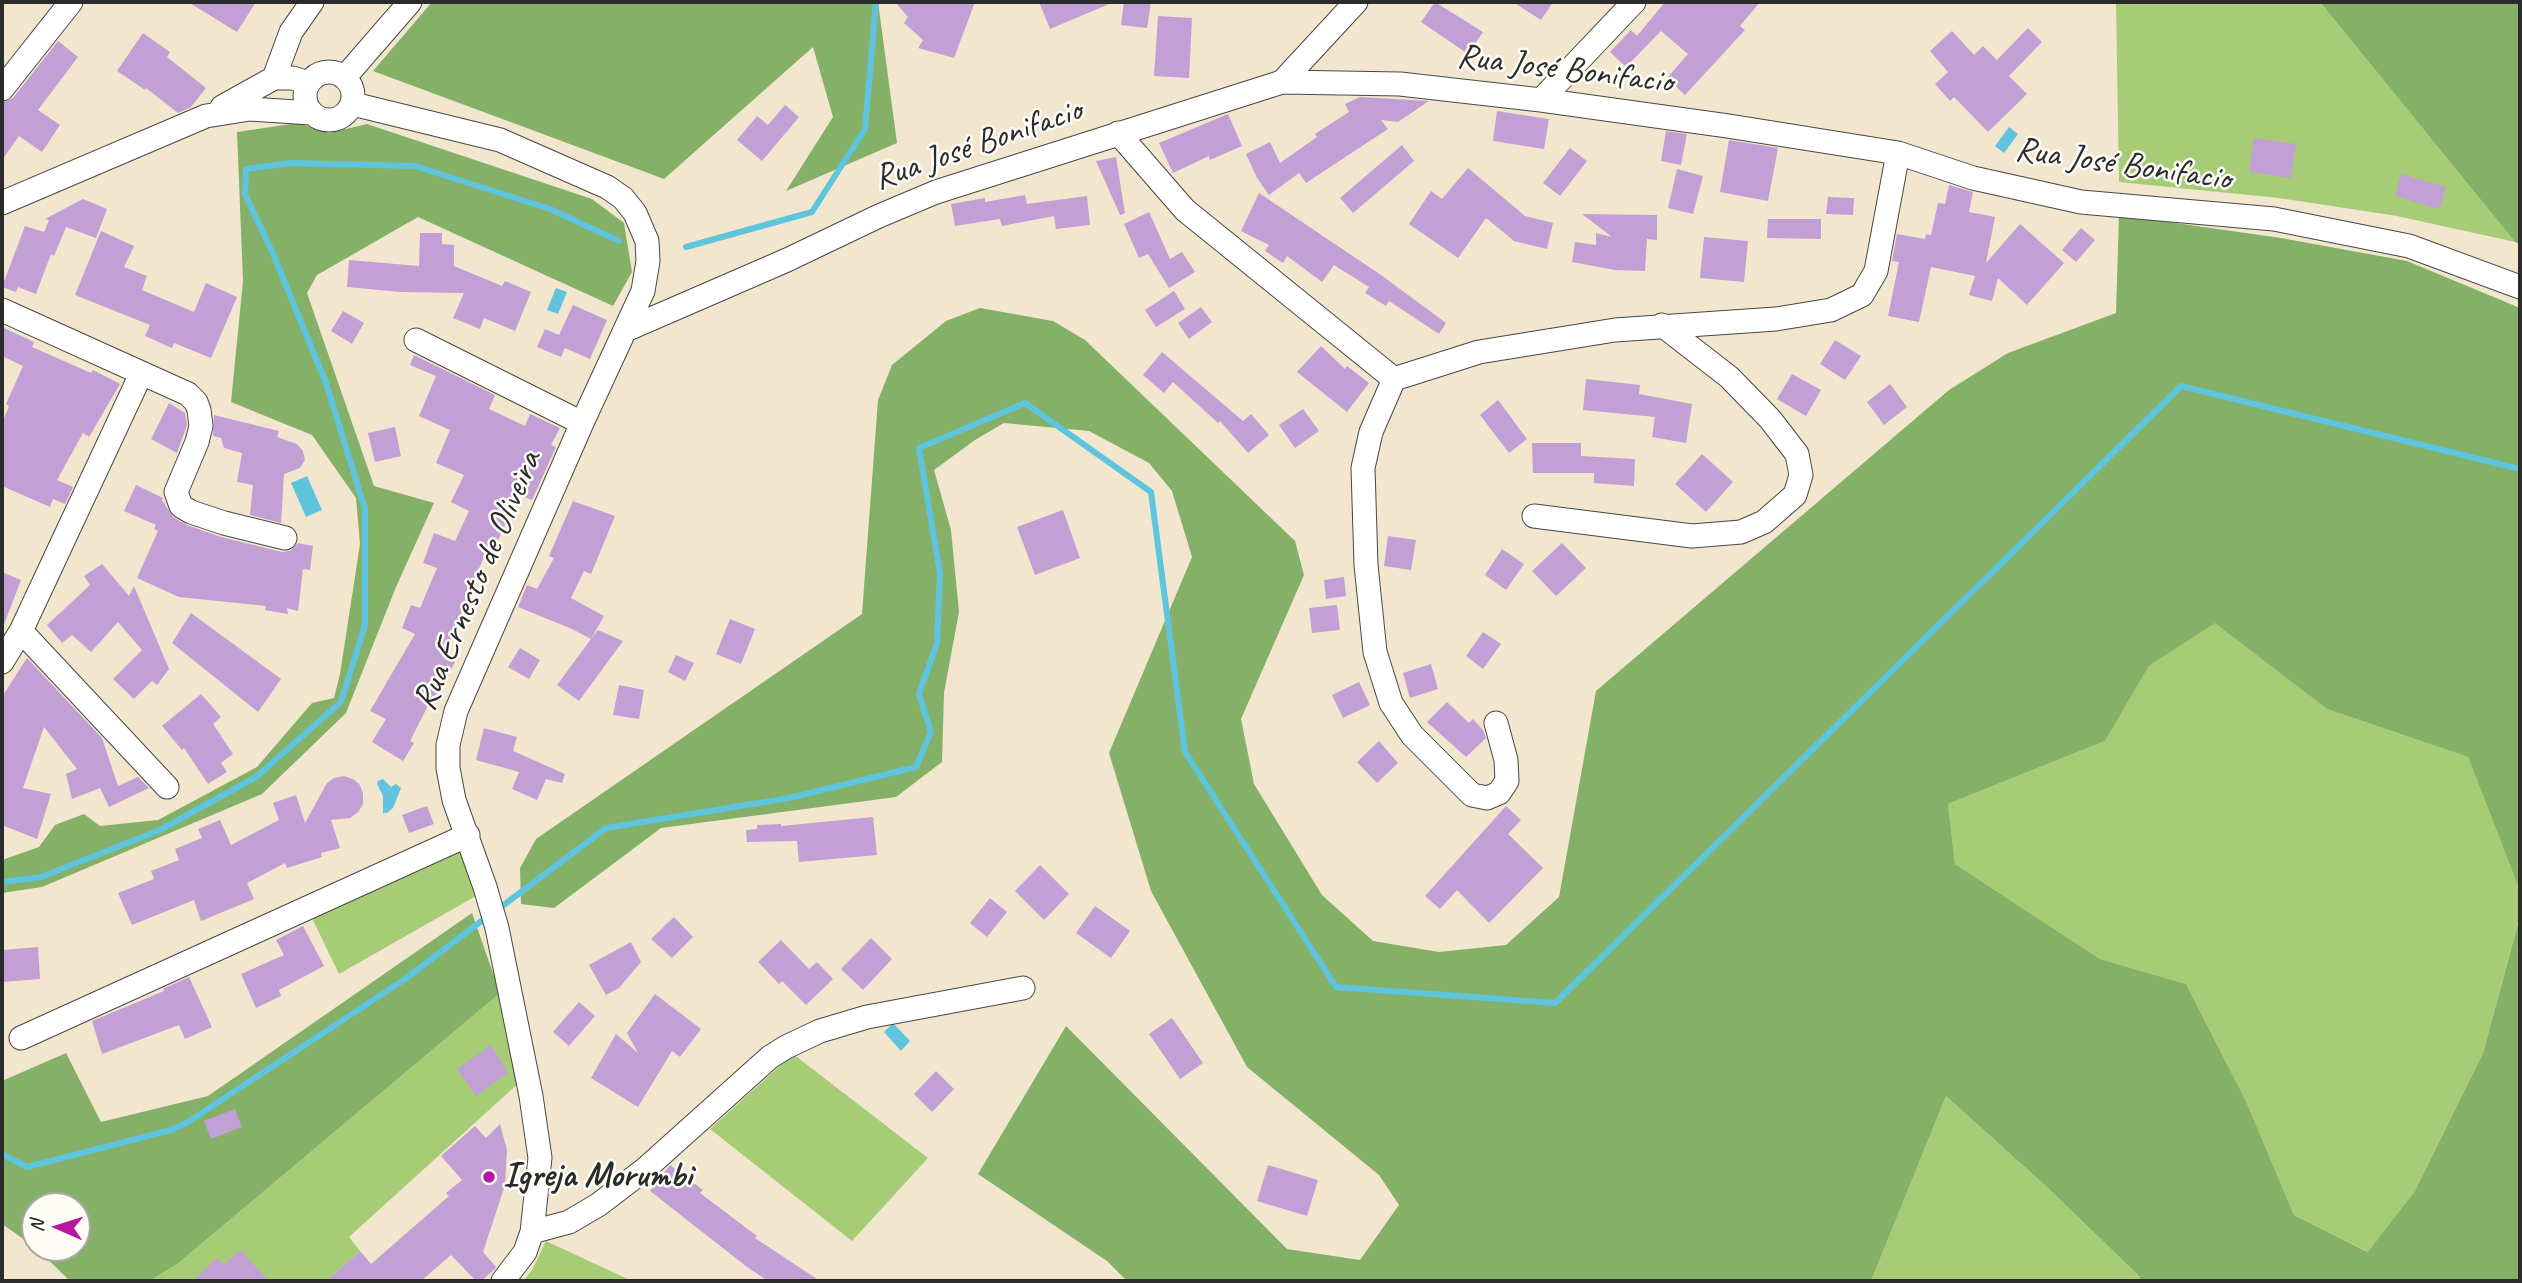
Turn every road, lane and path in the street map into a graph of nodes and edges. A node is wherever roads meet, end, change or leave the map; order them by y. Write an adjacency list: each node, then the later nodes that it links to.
1 (71, 2): 10 (street)
2 (312, 2): 7 (street)
3 (410, 2): 6 (street)
4 (1356, 2): 8 (street)
5 (1634, 2): 11 (street)
6 (345, 77): 9 (street); 12 (street)
7 (274, 78): 9 (street); 14 (street)
8 (1282, 82): 11 (street, Rua José Bonifacio); 15 (street, Rua José Bonifacio)
9 (309, 83): 13 (street)
10 (2, 89)
11 (1541, 100): 16 (street, Rua José Bonifacio)
12 (353, 104): 13 (street); 21 (street, Rua Ernesto de Oliveira)
13 (311, 113): 14 (street)
14 (206, 116): 17 (street)
15 (1118, 134): 21 (street, Rua José Bonifacio); 24 (street)
16 (1898, 153): 18 (street, Rua José Bonifacio); 20 (street)
17 (3, 207)
18 (2520, 288)
19 (2, 310): 23 (street)
20 (1662, 325): 24 (street); 26 (street)
21 (628, 328): 25 (street, Rua Ernesto de Oliveira)
22 (416, 340): 25 (street)
23 (141, 374): 27 (street); 28 (street)
24 (1394, 379): 30 (street)
25 (582, 423): 32 (street, Rua Ernesto de Oliveira)
26 (1534, 516)
27 (285, 538)
28 (21, 631): 29 (street); 31 (street)
29 (2, 662)
30 (1496, 723)
31 (167, 787)
32 (468, 835): 34 (street); 35 (street, Rua Ernesto de Oliveira)
33 (1023, 988): 35 (street)
34 (21, 1038)
35 (533, 1232): 36 (street, Rua Ernesto de Oliveira)
36 (503, 1281)

